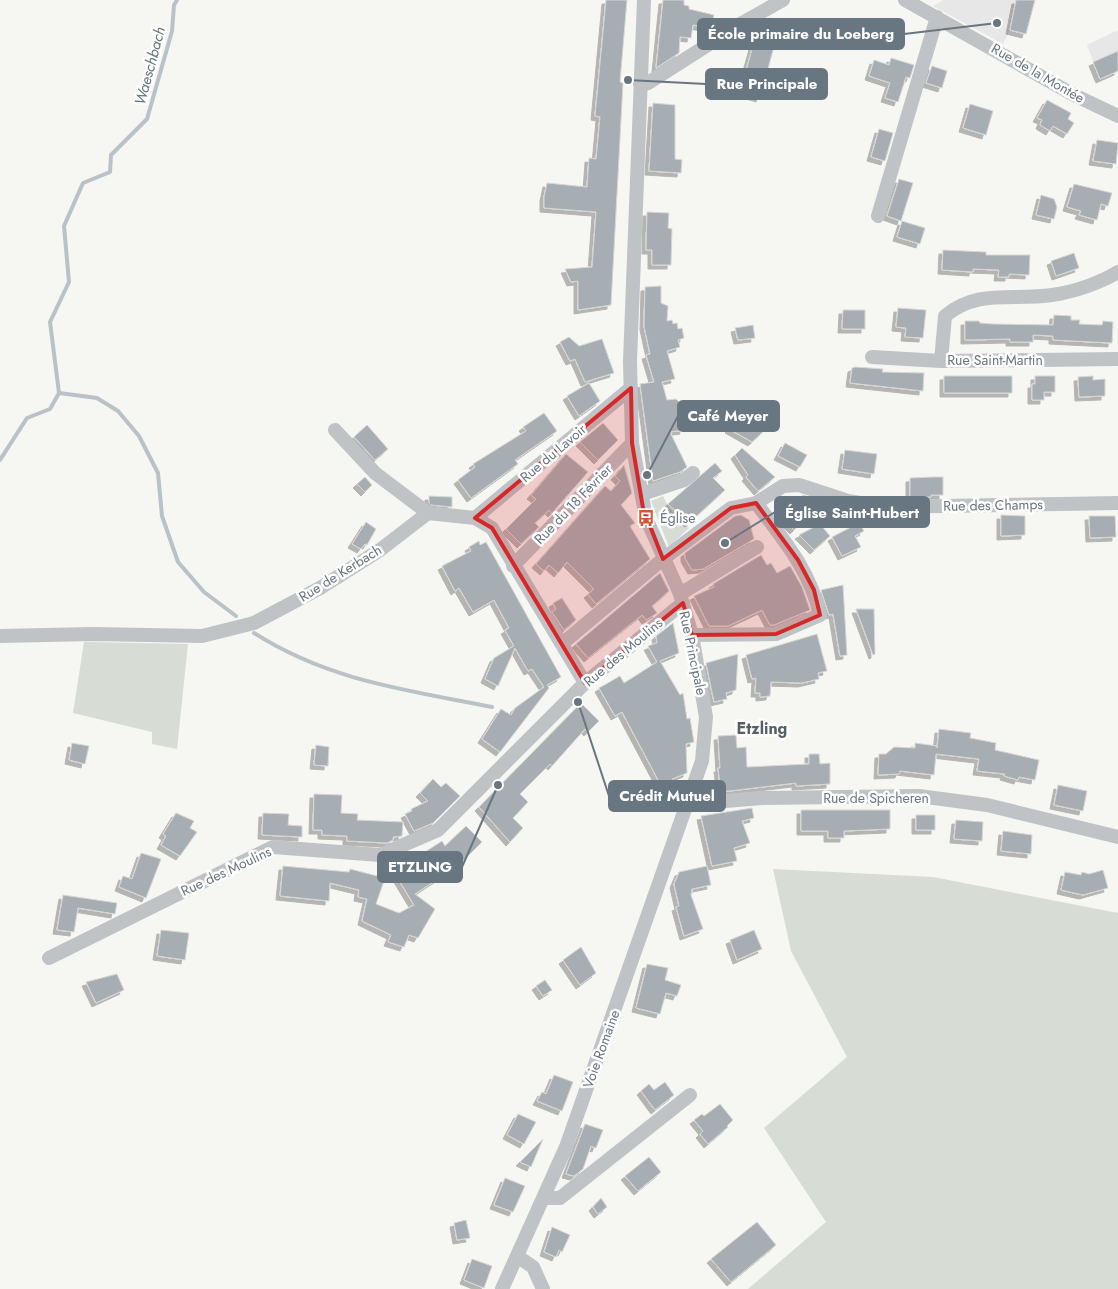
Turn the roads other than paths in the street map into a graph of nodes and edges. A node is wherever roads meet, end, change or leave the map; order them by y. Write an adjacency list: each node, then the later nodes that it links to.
1 (644, 0): 5 (street, Rue Principale)
2 (782, 0): 5 (street)
3 (905, 0): 4 (street, Rue de la Montée)
4 (937, 17): 6 (street, Rue de la Montée); 7 (street)
5 (640, 84): 12 (street, Rue Principale)
6 (1118, 116)
7 (878, 216)
8 (1118, 272): 11 (street)
9 (872, 357): 11 (street, Rue Saint-Martin)
10 (1118, 359): 11 (street, Rue Saint-Martin)
11 (941, 361)
12 (631, 388): 14 (street, Rue Principale); 20 (street, Rue du Lavoir)
13 (335, 430): 19 (street)
14 (632, 443): 16 (street, Rue Principale); 23 (street, Rue du 18 Février)
15 (693, 473): 16 (street)
16 (642, 494): 22 (street, Rue Principale)
17 (756, 503): 18 (street, Rue des Champs); 22 (street); 25 (street)
18 (1118, 503)
19 (428, 513): 20 (street); 26 (street, Rue de Kerbach)
20 (475, 518): 23 (street)
21 (757, 547): 24 (street, Rue des Moulins)
22 (663, 558): 24 (street, Rue Principale); 27 (street)
23 (513, 566): 27 (street)
24 (681, 598): 25 (street, Rue Principale); 28 (street, Rue des Moulins)
25 (692, 635): 29 (street, Rue Principale)
26 (0, 636)
27 (562, 643): 28 (street)
28 (585, 684): 31 (street, Rue des Moulins)
29 (689, 804): 30 (street, Rue de Spicheren); 33 (street, Voie Romaine)
30 (1118, 837)
31 (49, 958)
32 (690, 1095): 33 (street)
33 (543, 1198): 34 (street, Voie Romaine)
34 (517, 1256): 35 (street, Voie Romaine); 36 (street)
35 (502, 1289)
36 (543, 1289)

